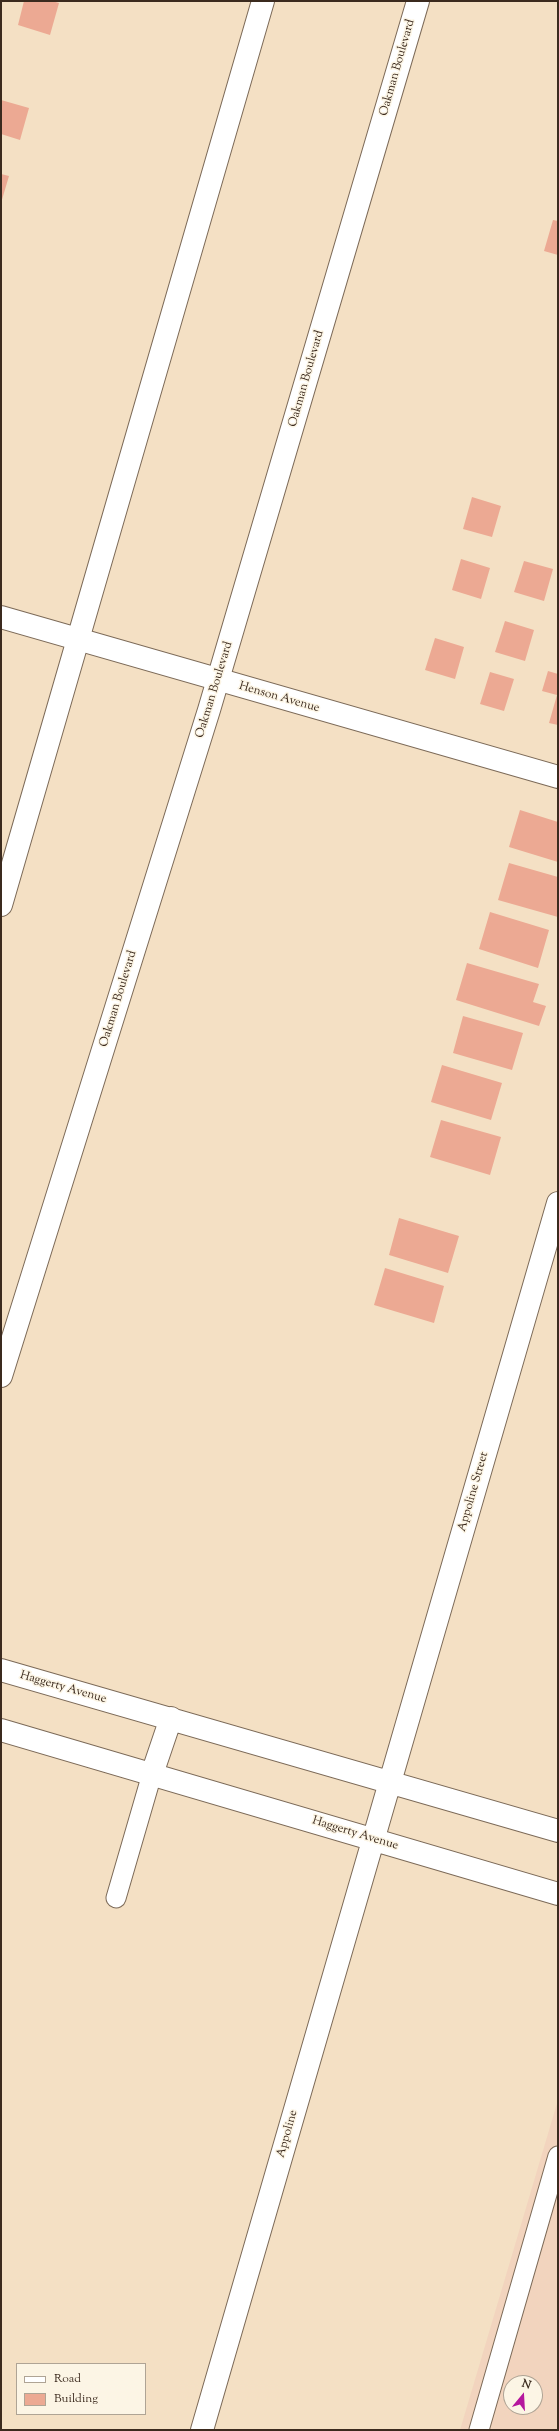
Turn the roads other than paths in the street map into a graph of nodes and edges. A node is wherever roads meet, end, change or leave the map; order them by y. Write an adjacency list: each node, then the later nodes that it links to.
1 (263, 1): 4 (street)
2 (418, 1): 5 (street, Oakman Boulevard)
3 (1, 617): 4 (street, Henson Avenue)
4 (78, 639): 5 (street, Henson Avenue); 7 (street)
5 (218, 681): 6 (street, Henson Avenue); 9 (street, Oakman Boulevard)
6 (558, 777)
7 (1, 905)
8 (558, 1203): 14 (street, Appoline Street)
9 (1, 1376)
10 (1, 1670): 11 (street, Haggerty Avenue)
11 (170, 1718): 13 (street); 14 (street, Haggerty Avenue)
12 (1, 1730): 13 (street, Haggerty Avenue)
13 (152, 1774): 16 (street, Haggerty Avenue); 18 (lane)
14 (390, 1782): 15 (street, Haggerty Avenue); 16 (street, Appoline Street)
15 (558, 1831)
16 (374, 1839): 17 (street, Haggerty Avenue); 20 (street, Appoline)
17 (558, 1894)
18 (116, 1898)
19 (558, 2156): 21 (lane)
20 (202, 2430)
21 (479, 2430)

